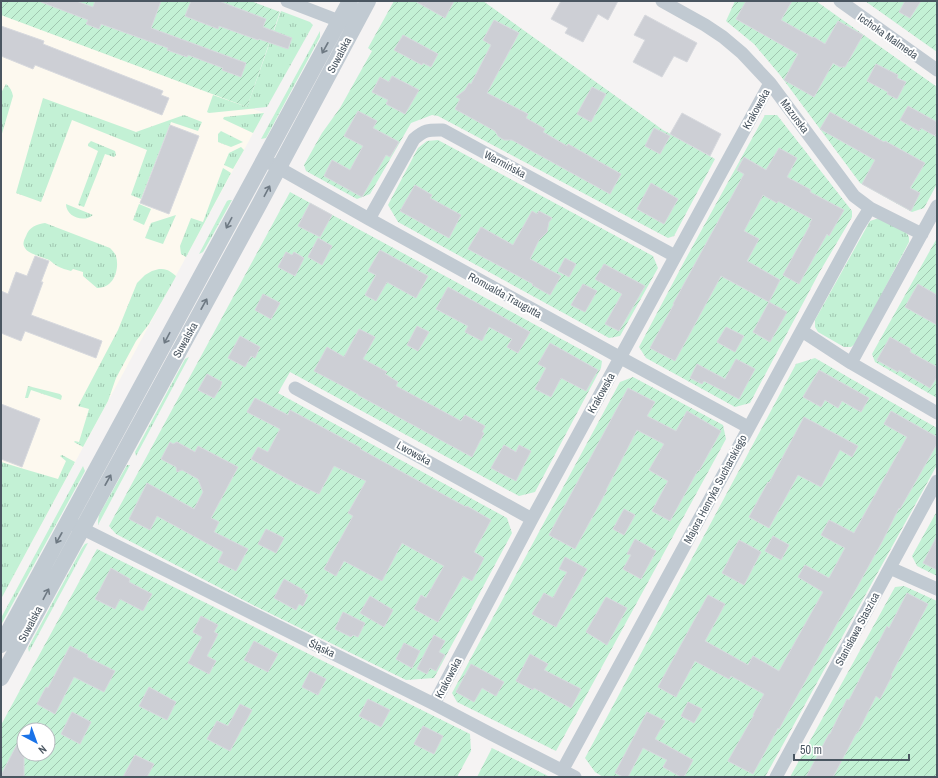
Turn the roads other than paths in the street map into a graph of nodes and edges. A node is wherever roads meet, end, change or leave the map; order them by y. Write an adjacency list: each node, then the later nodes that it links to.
1 (287, 1): 6 (street)
2 (350, 1): 6 (street, Suwalska)
3 (368, 1): 7 (street, Suwalska)
4 (662, 1): 9 (street, Mazurska)
5 (840, 1): 8 (street, Icchoka Malmeda)
6 (339, 21): 7 (street); 10 (street, Suwalska, one-way to 10)
7 (354, 27): 11 (street, Suwalska)
8 (937, 70)
9 (770, 83): 13 (street, Mazurska); 16 (street, Krakowska)
10 (263, 160): 11 (street, Romualda Traugutta); 25 (street, Suwalska, one-way to 25)
11 (279, 168): 14 (street, Romualda Traugutta); 25 (street, Suwalska, one-way to 11)
12 (937, 206): 15 (street)
13 (870, 208): 15 (street, Mazurska); 17 (street, Majora Henryka Sucharskiego)
14 (369, 219): 16 (street, Warmińska); 18 (street, Romualda Traugutta)
15 (922, 234): 19 (street)
16 (675, 256): 18 (street, Krakowska)
17 (802, 331): 19 (street); 22 (street, Majora Henryka Sucharskiego)
18 (621, 358): 22 (street, Romualda Traugutta); 24 (street, Krakowska)
19 (851, 363): 21 (street)
20 (295, 388): 24 (street, Lwowska)
21 (937, 413)
22 (748, 427): 31 (street, Majora Henryka Sucharskiego)
23 (937, 481): 26 (street, Stanisława Staszica)
24 (532, 519): 30 (street, Krakowska)
25 (75, 525): 28 (street, Suwalska, one-way to 28); 29 (street, Suwalska, one-way to 25); 30 (street, Śląska)
26 (890, 568): 27 (street); 33 (street, Stanisława Staszica)
27 (937, 589)
28 (1, 645)
29 (1, 678)
30 (434, 704): 31 (street, Śląska)
31 (562, 771): 32 (street, Śląska)
32 (575, 777)
33 (776, 777)

